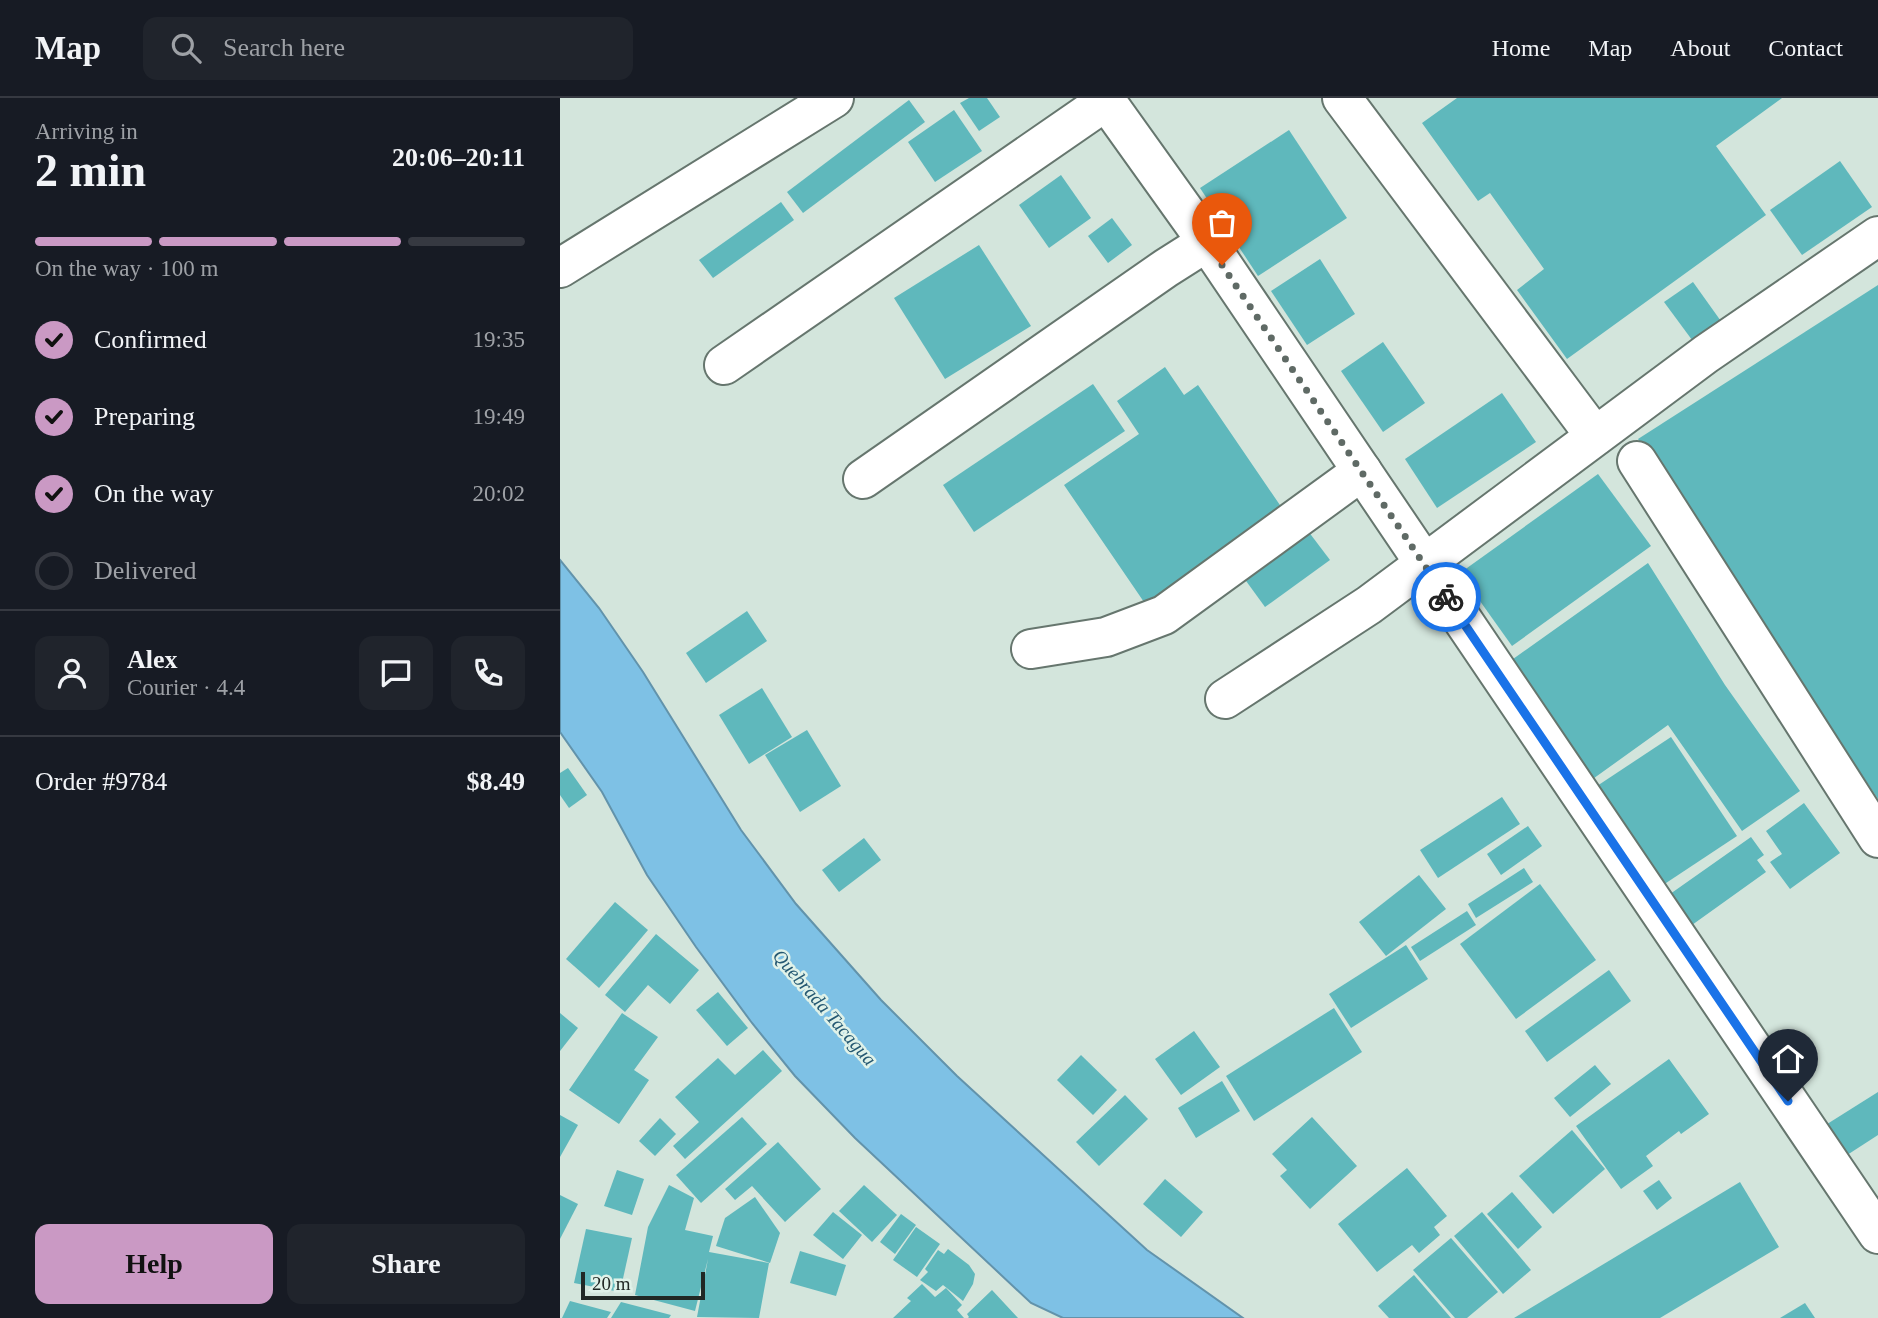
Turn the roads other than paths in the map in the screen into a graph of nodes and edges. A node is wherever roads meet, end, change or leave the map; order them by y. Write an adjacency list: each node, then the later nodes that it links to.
1 (834, 98): 6 (street)
2 (1342, 98): 8 (street)
3 (1105, 99): 5 (street); 7 (street)
4 (1878, 236): 8 (street)
5 (1207, 243): 10 (street); 11 (street)
6 (560, 268)
7 (724, 365)
8 (1595, 436): 12 (street)
9 (1637, 461): 15 (street)
10 (1362, 471): 12 (street); 13 (street)
11 (863, 479)
12 (1423, 563): 14 (street); 16 (street)
13 (1031, 649)
14 (1225, 699)
15 (1878, 838)
16 (1873, 1219)

